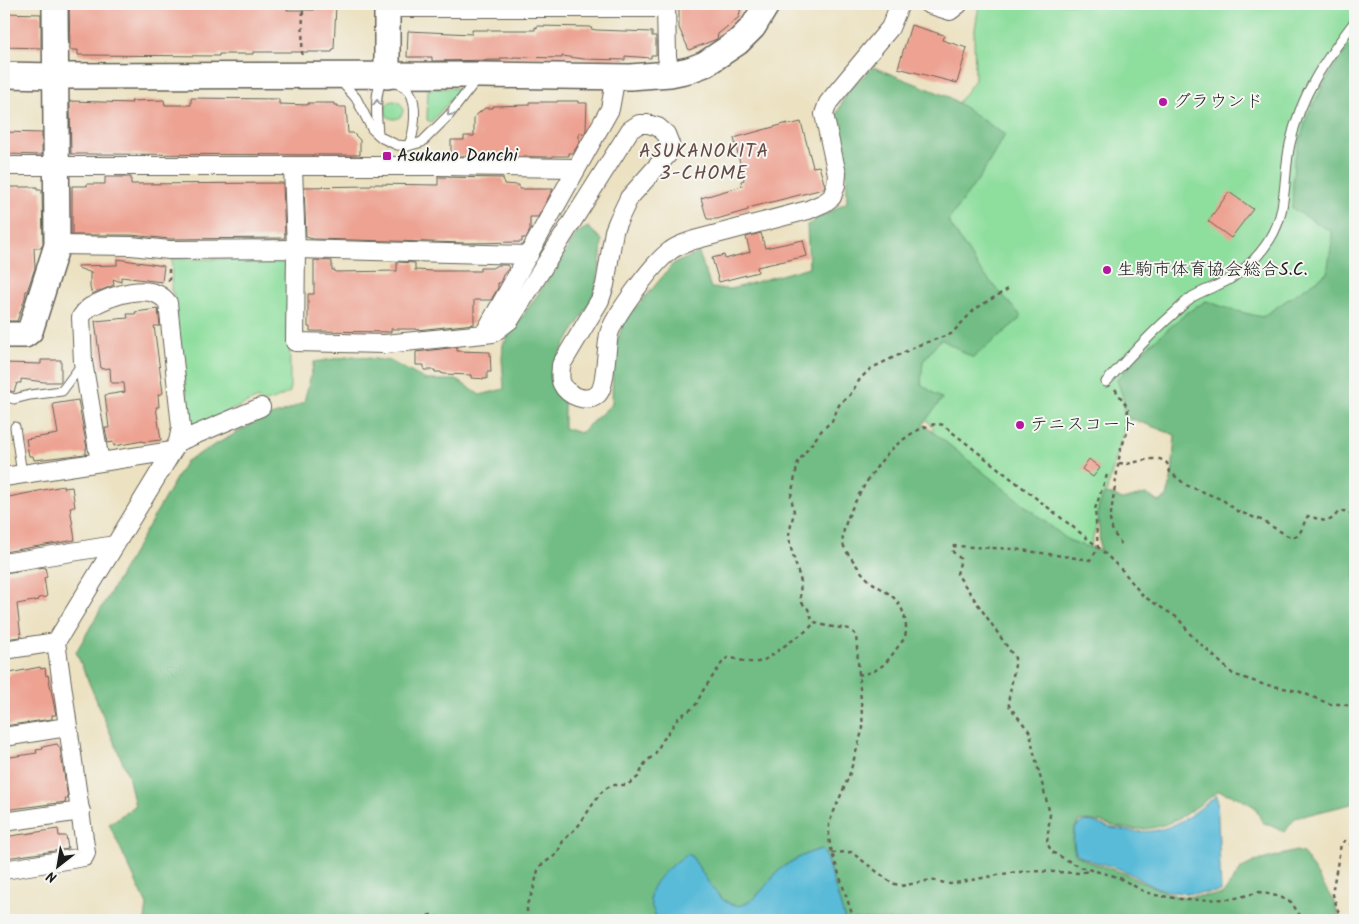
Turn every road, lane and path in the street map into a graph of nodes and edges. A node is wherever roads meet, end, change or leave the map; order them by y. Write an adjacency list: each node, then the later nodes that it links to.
1 (56, 4): 15 (street)
2 (303, 4): 11 (path)
3 (767, 4): 12 (street)
4 (900, 4): 32 (street)
5 (928, 4): 6 (street)
6 (959, 4)
7 (387, 6): 8 (street); 17 (street)
8 (444, 6): 9 (street)
9 (666, 6): 12 (street)
10 (1355, 21): 34 (lane)
11 (302, 62)
12 (670, 74): 18 (street)
13 (4, 75): 15 (street)
14 (480, 75): 17 (street); 18 (street); 20 (lane, one-way to 20)
15 (56, 76): 16 (street); 22 (street)
16 (336, 76): 17 (street); 19 (lane)
17 (388, 76): 19 (lane, one-way to 17); 20 (lane)
18 (616, 76): 24 (street)
19 (378, 134): 20 (lane)
20 (408, 146)
21 (4, 166): 22 (street)
22 (56, 167): 23 (street); 25 (street)
23 (293, 167): 24 (street); 27 (street)
24 (576, 168): 28 (street)
25 (57, 245): 26 (street); 31 (street)
26 (169, 250): 27 (street); 30 (path)
27 (296, 250): 28 (street); 32 (street)
28 (529, 255): 32 (street)
29 (1008, 289): 49 (path)
30 (164, 297): 33 (street); 38 (street)
31 (4, 334)
32 (484, 334)
33 (84, 362): 35 (lane); 39 (street)
34 (1106, 382): 40 (path)
35 (4, 395)
36 (261, 407): 38 (street)
37 (15, 427): 41 (lane)
38 (175, 447): 39 (street); 45 (street)
39 (100, 462): 41 (street)
40 (1119, 463): 44 (path); 46 (path)
41 (22, 474): 43 (street)
42 (1107, 475): 47 (path)
43 (4, 477)
44 (1355, 515)
45 (115, 545): 48 (street); 50 (street)
46 (1122, 545)
47 (1097, 546): 52 (path); 53 (path); 61 (path)
48 (4, 563)
49 (815, 622): 52 (path); 64 (path)
50 (56, 642): 51 (street); 54 (street)
51 (4, 650)
52 (858, 675): 59 (path)
53 (1355, 708)
54 (67, 728): 55 (street); 56 (street)
55 (4, 737)
56 (81, 810): 57 (street); 60 (street)
57 (4, 822)
58 (1355, 848): 67 (path)
59 (832, 853): 61 (path); 65 (path)
60 (4, 870)
61 (1091, 870): 66 (path)
62 (422, 920): 63 (path)
63 (480, 920)
64 (527, 920)
65 (854, 920)
66 (1303, 920)
67 (1341, 920)

